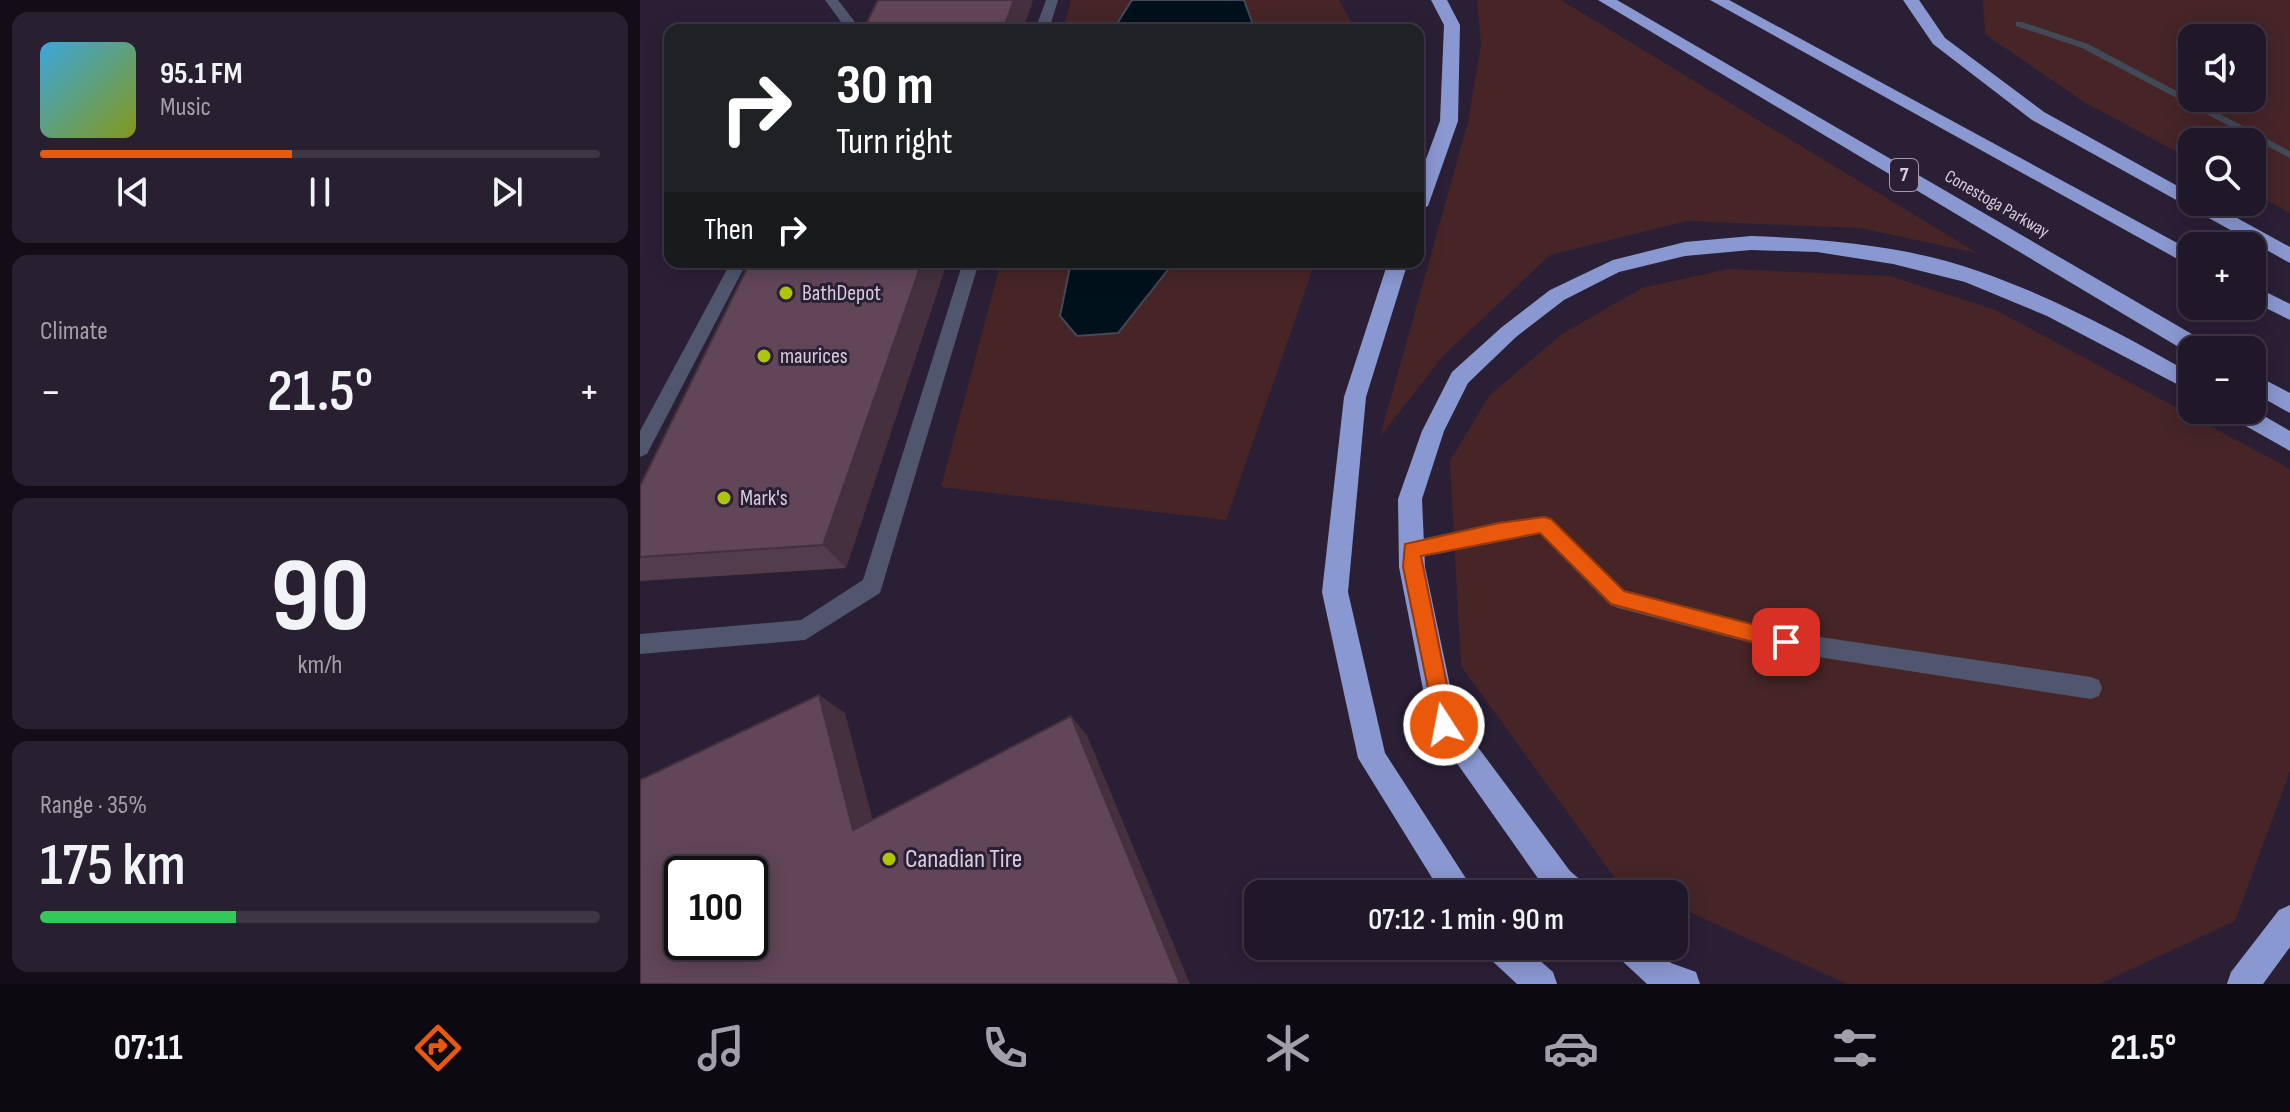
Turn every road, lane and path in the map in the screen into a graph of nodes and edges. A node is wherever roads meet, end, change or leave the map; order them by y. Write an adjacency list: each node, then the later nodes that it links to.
1 (831, 0): 7 (lane)
2 (1052, 0): 8 (lane)
3 (1439, 0): 9 (highway)
4 (1606, 0): 19 (highway, Conestoga Parkway / 7)
5 (1718, 0): 12 (highway, Conestoga Parkway)
6 (1911, 0): 10 (highway)
7 (849, 24)
8 (1044, 24)
9 (1424, 190)
10 (2178, 194)
11 (2217, 216): 13 (highway)
12 (2178, 252)
13 (2290, 256)
14 (736, 268): 25 (lane)
15 (969, 268): 27 (lane)
16 (1396, 268): 29 (highway)
17 (2266, 300): 18 (highway)
18 (2290, 313)
19 (2178, 336)
20 (2178, 376): 26 (highway)
21 (2266, 389): 22 (highway)
22 (2290, 404)
23 (2260, 424): 24 (highway)
24 (2290, 442)
25 (640, 449)
26 (1412, 550): 28 (lane); 30 (highway)
27 (640, 644)
28 (2091, 688)
29 (1451, 880)
30 (1558, 880)
31 (2290, 921): 36 (highway)
32 (1514, 960): 34 (highway)
33 (1644, 960): 35 (highway)
34 (1541, 984)
35 (1684, 984)
36 (2243, 984)

